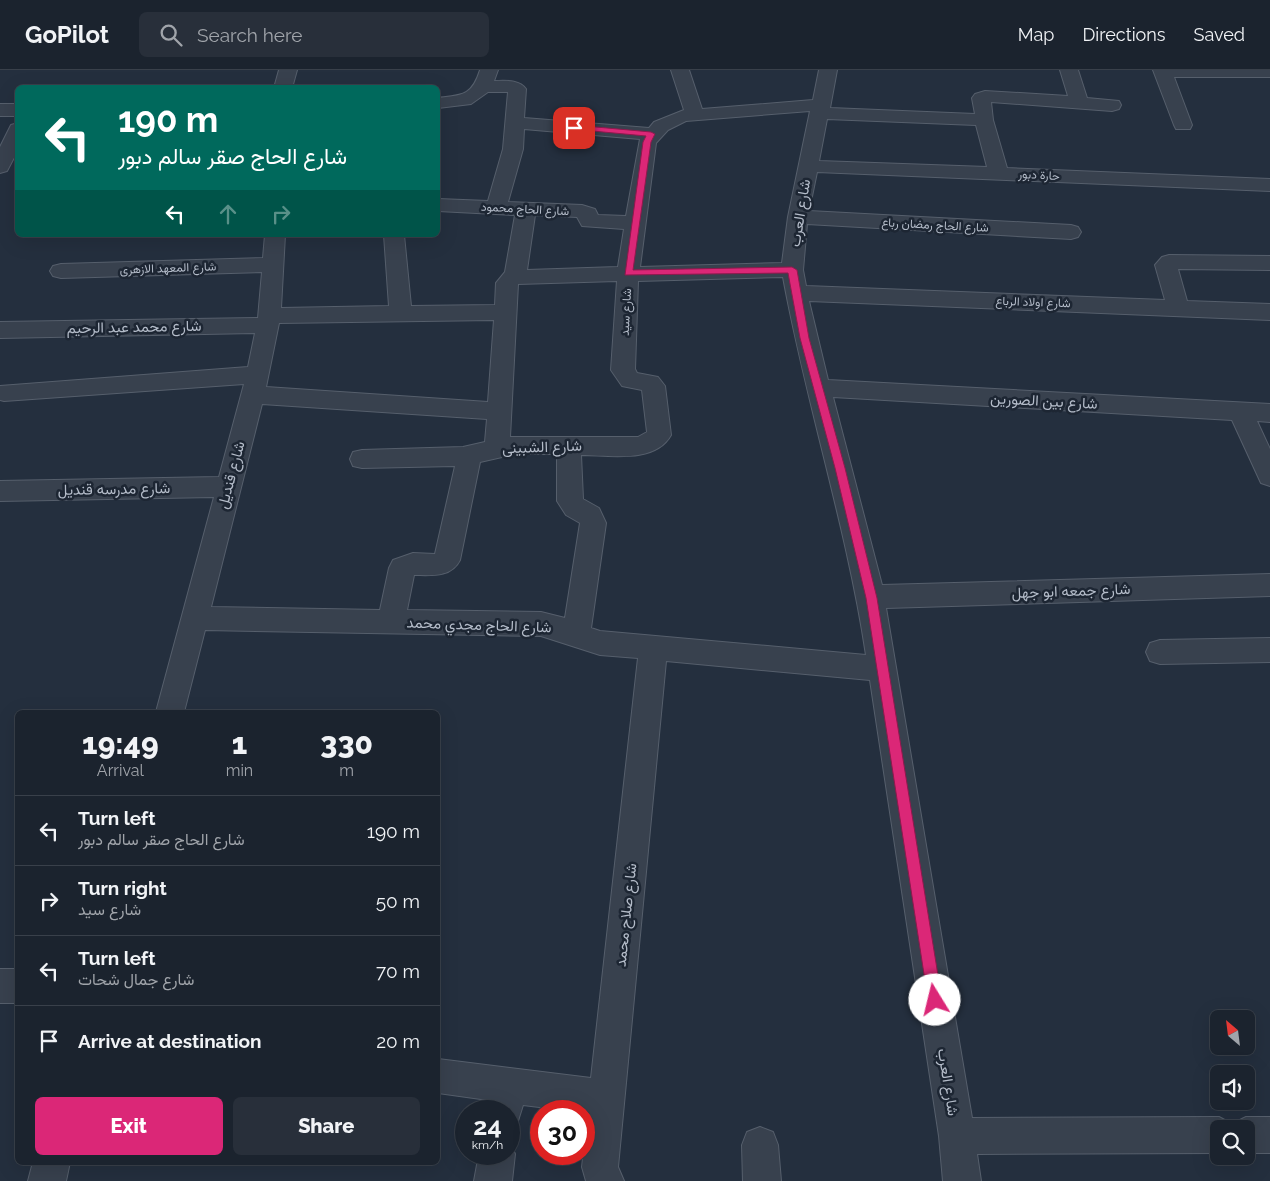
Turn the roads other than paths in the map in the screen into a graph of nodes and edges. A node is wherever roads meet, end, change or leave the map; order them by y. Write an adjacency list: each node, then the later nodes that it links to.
1 (288, 70): 8 (street)
2 (680, 70): 15 (street)
3 (828, 70): 12 (street, شارع العرب)
4 (1069, 70): 9 (street)
5 (1162, 71): 6 (street); 18 (street)
6 (1270, 72)
7 (486, 78): 10 (street); 17 (street)
8 (284, 85)
9 (1079, 102): 11 (street); 16 (street)
10 (440, 104)
11 (1112, 105)
12 (818, 109): 15 (street); 16 (street); 21 (street, شارع العرب)
13 (0, 110): 14 (street)
14 (15, 110)
15 (694, 114): 19 (street)
16 (984, 120): 23 (street)
17 (516, 123): 19 (street); 26 (street)
18 (1183, 125)
19 (651, 134): 29 (street, شارع سيد)
20 (15, 135): 22 (street)
21 (808, 166): 23 (street, حارة دبور); 28 (street, شارع العرب)
22 (0, 167)
23 (998, 173): 24 (street, حارة دبور)
24 (1270, 185)
25 (440, 206): 26 (street, شارع الحاج محمود)
26 (496, 208): 27 (street, شارع الحاج محمود)
27 (526, 209): 29 (street, شارع الحاج محمود); 38 (street)
28 (798, 217): 30 (street, شارع الحاج رمضان رباع); 35 (street, شارع العرب)
29 (634, 223): 37 (street, شارع سيد)
30 (1071, 232)
31 (274, 237): 34 (street, شارع قنديل)
32 (394, 237): 43 (street)
33 (1270, 262): 40 (street)
34 (274, 265): 36 (street, شارع المعهد الازهرى); 44 (street, شارع قنديل)
35 (792, 270): 37 (street); 39 (street, شارع العرب)
36 (62, 272)
37 (628, 273): 38 (street); 52 (street, شارع سيد)
38 (517, 275): 41 (street)
39 (795, 293): 40 (street, شارع اولاد الرباع); 47 (street, شارع العرب)
40 (1178, 308): 42 (street, شارع اولاد الرباع)
41 (506, 312): 43 (street, شارع محمد عبد الرحيم); 49 (street)
42 (1270, 312)
43 (400, 314): 44 (street, شارع محمد عبد الرحيم)
44 (268, 320): 45 (street, شارع محمد عبد الرحيم); 46 (street, شارع قنديل)
45 (0, 330)
46 (255, 385): 48 (street); 49 (street); 58 (street, شارع قنديل)
47 (819, 388): 50 (street, شارع بين الصورين); 61 (street, شارع العرب)
48 (4, 393)
49 (500, 411): 54 (street)
50 (1242, 412): 51 (street, شارع بين الصورين); 57 (street)
51 (1270, 414)
52 (659, 435): 53 (street, شارع الشبينى)
53 (569, 445): 54 (street, شارع الشبينى); 64 (street)
54 (497, 447): 55 (street, شارع الشبينى)
55 (469, 456): 56 (street, شارع الشبينى); 63 (street)
56 (362, 459)
57 (1270, 476)
58 (228, 487): 59 (street, شارع مدرسه قنديل); 62 (street, شارع قنديل)
59 (0, 491)
60 (1270, 585): 61 (street, شارع جمعه ابو جهل)
61 (871, 598): 68 (street, شارع العرب)
62 (193, 618): 63 (street, شارع الحاج مجدي محمد); 69 (street, شارع قنديل)
63 (391, 621): 64 (street, شارع الحاج مجدي محمد)
64 (576, 635): 65 (street, شارع الحاج مجدي محمد)
65 (653, 648): 68 (street, شارع الحاج مجدي محمد); 73 (street, شارع صلاح محمد)
66 (1270, 650): 67 (street)
67 (1160, 652)
68 (882, 668): 78 (street, شارع العرب)
69 (170, 710)
70 (0, 986): 71 (street)
71 (15, 986)
72 (440, 1077): 74 (street)
73 (608, 1098): 74 (street); 84 (street, شارع صلاح محمد)
74 (506, 1099)
75 (1210, 1135): 78 (street)
76 (1255, 1135): 77 (street)
77 (1270, 1135)
78 (957, 1136): 86 (street, شارع العرب)
79 (760, 1145): 85 (street)
80 (51, 1165): 82 (street)
81 (495, 1165): 83 (street)
82 (47, 1181)
83 (493, 1181)
84 (605, 1181)
85 (762, 1181)
86 (962, 1181)

